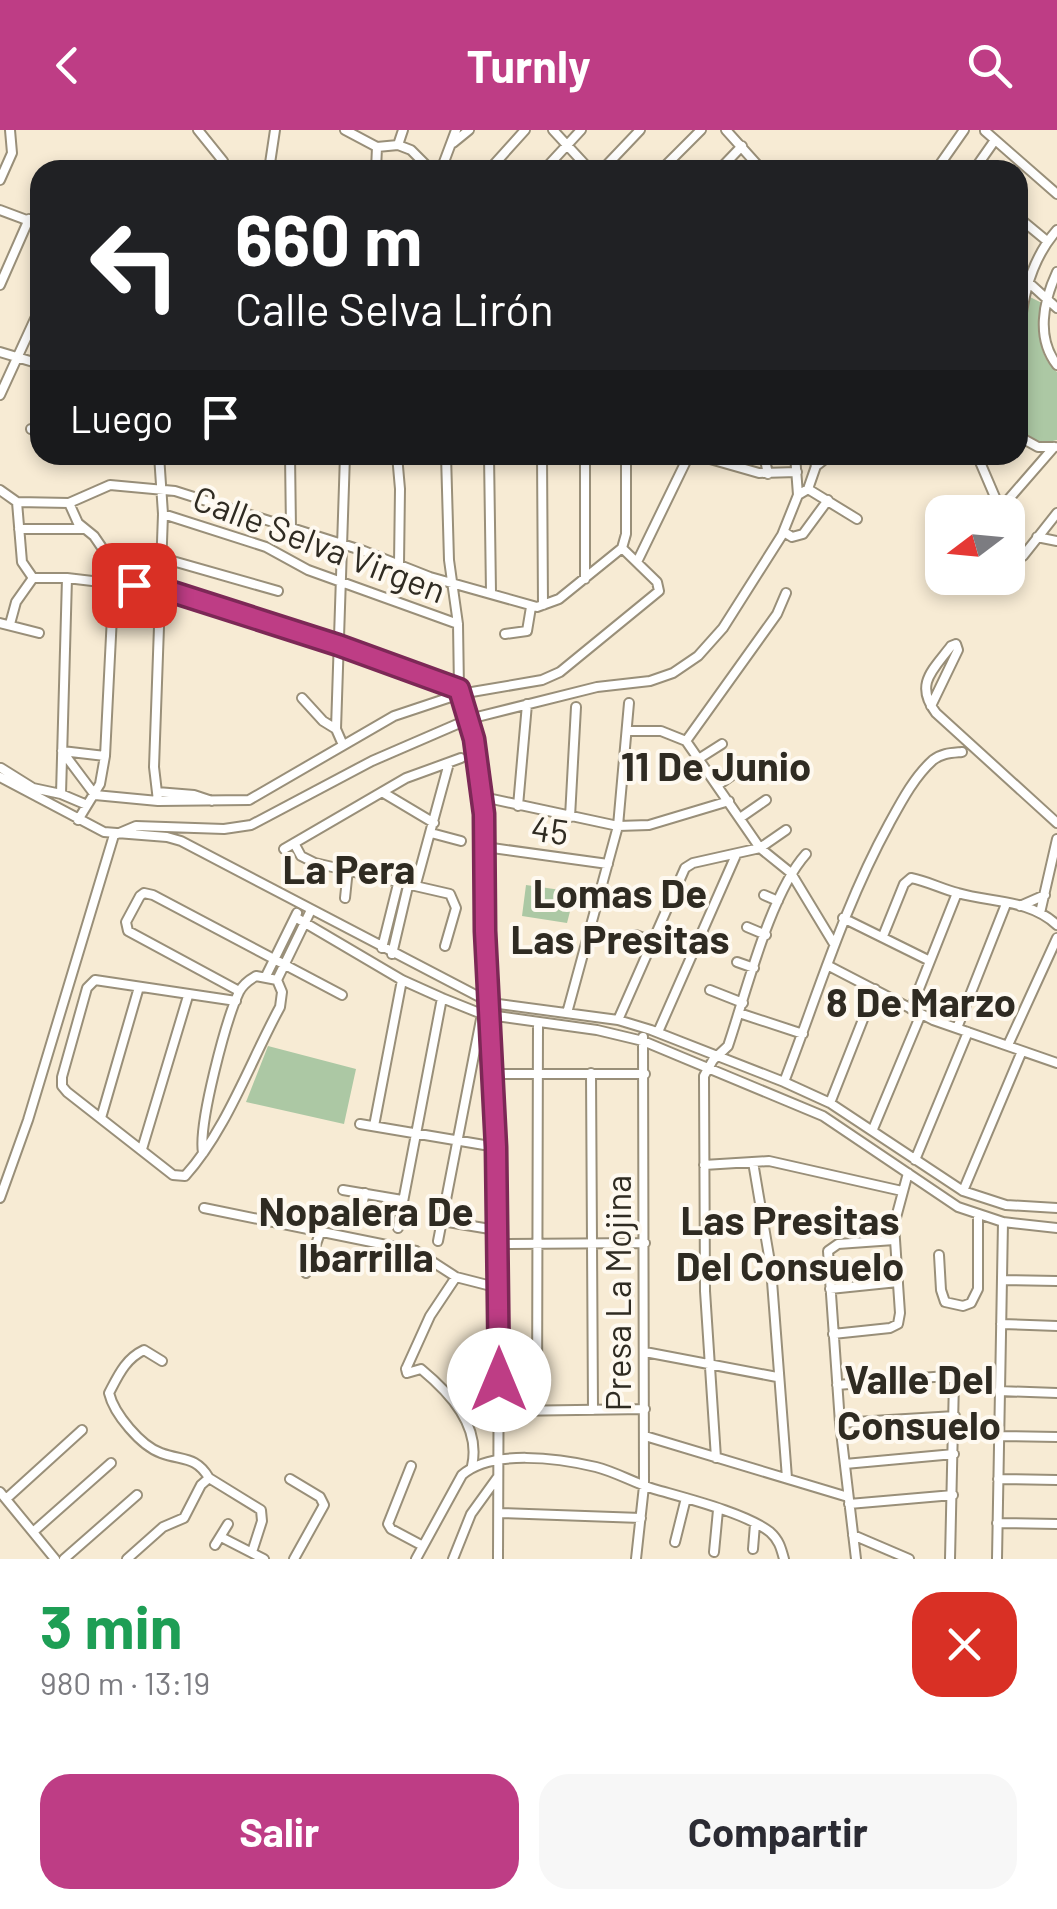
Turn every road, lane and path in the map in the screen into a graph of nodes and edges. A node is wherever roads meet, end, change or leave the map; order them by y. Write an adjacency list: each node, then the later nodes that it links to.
1 (10, 130): 38 (street)
2 (275, 130): 23 (street)
3 (403, 130): 17 (street)
4 (456, 130): 18 (street)
5 (469, 130): 18 (street)
6 (525, 130): 27 (street)
7 (552, 130): 19 (street)
8 (582, 130): 19 (street)
9 (640, 130): 30 (street)
10 (700, 130): 31 (street)
11 (726, 130): 20 (street)
12 (964, 130): 34 (street)
13 (202, 131): 22 (street)
14 (349, 131): 21 (street)
15 (985, 131): 16 (street)
16 (994, 140): 35 (street); 36 (street)
17 (398, 145): 21 (street); 25 (street)
18 (452, 145): 26 (street)
19 (567, 146): 28 (street); 29 (street)
20 (742, 146): 32 (street); 33 (street)
21 (377, 147): 24 (street)
22 (222, 160)
23 (270, 160)
24 (376, 160)
25 (420, 160)
26 (446, 160)
27 (497, 160)
28 (554, 160)
29 (580, 160)
30 (612, 160)
31 (671, 160)
32 (728, 160)
33 (754, 160)
34 (943, 160)
35 (981, 160)
36 (1017, 160)
37 (1028, 169): 39 (street)
38 (0, 180)
39 (1057, 194)
40 (0, 210): 41 (street)
41 (29, 219): 47 (street)
42 (1028, 226): 44 (street)
43 (1057, 230): 44 (street)
44 (1046, 242): 46 (street)
45 (1057, 272): 48 (street)
46 (1028, 282): 48 (street)
47 (0, 285)
48 (1047, 299): 49 (street); 54 (street)
49 (1057, 308)
50 (30, 328): 52 (street)
51 (0, 352): 52 (street)
52 (16, 357): 53 (street); 55 (street)
53 (30, 361)
54 (1057, 365)
55 (0, 396)
56 (1028, 443): 57 (street)
57 (1056, 446): 80 (street)
58 (160, 465): 75 (street)
59 (290, 465): 93 (street)
60 (345, 465): 97 (street)
61 (398, 465): 102 (street)
62 (446, 465): 108 (street)
63 (489, 465): 111 (street)
64 (542, 465): 113 (street)
65 (585, 465): 105 (street)
66 (626, 465): 98 (street)
67 (687, 465): 101 (street)
68 (734, 465): 74 (street)
69 (768, 465): 74 (street)
70 (793, 465): 73 (street)
71 (982, 465): 79 (street)
72 (816, 466): 77 (street)
73 (792, 472): 74 (street); 78 (street)
74 (771, 474)
75 (162, 488): 83 (street); 86 (street); 93 (street)
76 (0, 490): 82 (street)
77 (808, 490): 78 (street); 81 (street)
78 (798, 495): 84 (street)
79 (995, 495)
80 (1014, 495)
81 (828, 500): 87 (street); 88 (street)
82 (17, 502): 83 (street); 91 (street)
83 (69, 503): 92 (street)
84 (794, 509): 87 (street); 94 (street)
85 (1057, 513): 89 (street)
86 (163, 514): 100 (street); 106 (street, Calle Selva Virgen)
87 (819, 515): 94 (street)
88 (857, 520)
89 (1047, 525): 90 (street); 95 (street)
90 (1057, 528)
91 (19, 529): 92 (street); 103 (street)
92 (84, 529): 107 (street)
93 (291, 529): 97 (street)
94 (784, 532): 125 (street)
95 (1037, 538): 96 (street); 99 (street)
96 (1057, 541)
97 (342, 543): 102 (street); 106 (street)
98 (622, 548): 101 (street); 105 (street)
99 (1025, 553)
100 (162, 558): 109 (street); 110 (street)
101 (637, 562): 122 (street)
102 (398, 564): 108 (street)
103 (34, 578): 104 (street); 117 (street)
104 (68, 578): 107 (street); 134 (street)
105 (586, 579): 113 (street)
106 (340, 581): 118 (street, Calle Selva Virgen); 121 (street)
107 (111, 582): 109 (street); 115 (street)
108 (454, 583): 111 (street); 118 (street)
109 (160, 588): 116 (street); 121 (street)
110 (278, 591)
111 (490, 592): 114 (street)
112 (786, 593): 131 (street)
113 (543, 606): 114 (street)
114 (531, 607): 120 (street)
115 (112, 616): 116 (street); 136 (street)
116 (158, 619): 147 (street)
117 (5, 623): 119 (street)
118 (458, 624): 122 (street)
119 (39, 633)
120 (505, 634)
121 (338, 645): 122 (street); 129 (street)
122 (460, 694): 128 (street); 132 (street)
123 (302, 698): 129 (street)
124 (628, 703): 130 (street)
125 (528, 704): 128 (street); 152 (street)
126 (931, 706): 126 (street); 157 (street)
127 (576, 707): 153 (street)
128 (468, 715): 148 (street); 160 (street)
129 (336, 729): 132 (street)
130 (626, 732): 131 (street); 158 (street)
131 (686, 741): 138 (street)
132 (343, 744): 147 (street)
133 (722, 744): 138 (street)
134 (62, 751): 136 (street); 145 (street); 146 (street)
135 (962, 752): 184 (street)
136 (105, 756): 146 (street)
137 (460, 758): 139 (street)
138 (700, 758): 143 (street)
139 (449, 763): 144 (street); 156 (street)
140 (0, 765): 142 (street); 145 (street)
141 (738, 770): 143 (street)
142 (0, 777): 155 (street)
143 (718, 785): 150 (street)
144 (382, 792): 156 (street); 164 (street)
145 (62, 794): 151 (street)
146 (95, 796): 147 (street); 151 (street)
147 (158, 797)
148 (483, 797): 152 (street); 165 (street)
149 (766, 800): 154 (street)
150 (729, 802): 154 (street); 158 (street)
151 (87, 805): 155 (street)
152 (518, 806): 153 (street)
153 (570, 817): 158 (street)
154 (740, 818): 166 (street)
155 (78, 820): 160 (street)
156 (434, 823): 161 (street)
157 (1057, 823)
158 (618, 826): 170 (street)
159 (786, 830): 166 (street)
160 (109, 834): 180 (street); 257 (street)
161 (431, 834): 163 (street); 173 (street)
162 (1057, 839): 176 (street)
163 (461, 842)
164 (294, 843): 167 (street); 171 (street)
165 (486, 847): 170 (street, 45); 215 (street)
166 (760, 848): 168 (street); 172 (street)
167 (284, 849)
168 (736, 854): 192 (street); 225 (street)
169 (806, 854): 172 (street)
170 (608, 864): 218 (street)
171 (348, 869): 173 (street); 177 (street)
172 (791, 873): 178 (street); 193 (street)
173 (408, 882): 194 (street); 195 (street); 196 (street)
174 (957, 893): 179 (street); 190 (street); 198 (street)
175 (764, 895): 178 (street)
176 (1045, 896): 181 (street); 183 (street)
177 (344, 898)
178 (778, 901): 189 (street)
179 (1006, 904): 181 (street); 224 (street)
180 (302, 905): 182 (street); 185 (street)
181 (1020, 906): 183 (street)
182 (311, 910): 185 (street); 195 (street)
183 (1040, 912): 186 (street)
184 (844, 918): 190 (street); 193 (street)
185 (300, 920): 197 (street); 200 (street); 205 (street)
186 (1057, 925)
187 (746, 927): 189 (street)
188 (636, 935): 192 (street)
189 (766, 936): 202 (street)
190 (883, 936): 198 (street)
191 (1057, 938): 229 (street)
192 (654, 942): 221 (street)
193 (834, 944): 201 (street)
194 (444, 946)
195 (382, 948): 196 (street)
196 (392, 954): 215 (street)
197 (273, 958): 200 (street); 203 (street); 209 (street)
198 (930, 961): 216 (street)
199 (738, 962): 202 (street)
200 (284, 964): 204 (street); 210 (street)
201 (827, 965): 207 (street); 227 (street)
202 (754, 968): 214 (street)
203 (266, 976): 204 (street); 209 (street)
204 (277, 980): 248 (street)
205 (402, 980): 212 (street); 242 (street)
206 (139, 987): 211 (street); 240 (street); 240 (street)
207 (875, 989): 216 (street); 239 (street)
208 (710, 990): 214 (street)
209 (239, 991): 213 (street)
210 (342, 995)
211 (188, 996): 213 (street); 247 (street)
212 (442, 998): 219 (street); 244 (street)
213 (236, 1002): 248 (street)
214 (743, 1002): 217 (street)
215 (491, 1004): 218 (street); 219 (street)
216 (911, 1009): 220 (street)
217 (740, 1012): 227 (street); 231 (street)
218 (567, 1013): 221 (street)
219 (487, 1014): 222 (street); 235 (street); 245 (street)
220 (920, 1014): 224 (street); 243 (street)
221 (618, 1020): 223 (street)
222 (538, 1023): 228 (street); 236 (street)
223 (644, 1028): 225 (street); 228 (street, Presa La Mojina)
224 (957, 1028): 226 (street)
225 (658, 1032): 231 (street)
226 (968, 1032): 229 (street); 249 (street)
227 (802, 1034): 238 (street)
228 (644, 1040): 233 (street); 237 (street, Presa La Mojina)
229 (1008, 1045): 230 (street)
230 (1022, 1051): 232 (street); 255 (street)
231 (718, 1055): 233 (street); 238 (street)
232 (1057, 1064)
233 (709, 1066): 251 (street); 252 (street)
234 (591, 1073): 236 (street); 237 (street); 273 (street)
235 (493, 1074): 236 (street); 246 (street)
236 (538, 1074): 272 (street)
237 (645, 1074): 271 (street, Presa La Mojina)
238 (784, 1082): 239 (street)
239 (830, 1103): 243 (street)
240 (100, 1118): 247 (street)
241 (360, 1124): 242 (street)
242 (374, 1126): 244 (street)
243 (872, 1129): 249 (street)
244 (416, 1132): 245 (street); 258 (street)
245 (456, 1139): 246 (street); 263 (street)
246 (496, 1147): 268 (street)
247 (142, 1149): 248 (street)
248 (202, 1153)
249 (915, 1160): 255 (street)
250 (753, 1162): 251 (street); 254 (street); 289 (street)
251 (704, 1165): 288 (street)
252 (908, 1173): 254 (street); 261 (street)
253 (344, 1190): 256 (street)
254 (902, 1191): 269 (street)
255 (963, 1191): 259 (street)
256 (365, 1194): 258 (street); 262 (street)
257 (0, 1198)
258 (402, 1200): 265 (street)
259 (1056, 1207)
260 (204, 1208): 267 (street)
261 (978, 1214): 264 (street); 275 (street)
262 (359, 1218)
263 (442, 1221): 268 (street); 270 (street)
264 (1003, 1222): 266 (street); 278 (street)
265 (398, 1228)
266 (1057, 1228)
267 (321, 1230): 276 (street); 277 (street)
268 (496, 1230): 274 (street)
269 (894, 1240): 280 (street); 282 (street)
270 (438, 1241)
271 (645, 1242): 273 (street); 286 (street, Presa La Mojina)
272 (538, 1243): 273 (street); 274 (street); 296 (street)
273 (590, 1243): 294 (street)
274 (496, 1244): 281 (street)
275 (940, 1255)
276 (306, 1272)
277 (456, 1277): 281 (street); 309 (street)
278 (1002, 1280): 279 (street); 283 (street)
279 (1057, 1281)
280 (898, 1282): 282 (street); 285 (street)
281 (499, 1288): 295 (street)
282 (830, 1289): 285 (street)
283 (1000, 1324): 284 (street); 291 (street)
284 (1057, 1326)
285 (834, 1334): 290 (street)
286 (645, 1352): 288 (street); 293 (street, Presa La Mojina)
287 (162, 1361): 310 (street)
288 (708, 1364): 289 (street); 305 (street)
289 (777, 1377): 312 (street)
290 (837, 1385): 297 (street); 298 (street)
291 (999, 1391): 292 (street); 301 (street)
292 (1057, 1393)
293 (644, 1409): 294 (street); 300 (street, Presa La Mojina)
294 (593, 1410): 296 (street)
295 (499, 1411): 296 (street); 304 (street)
296 (536, 1411)
297 (955, 1416): 298 (street); 303 (street)
298 (840, 1423): 307 (street)
299 (82, 1430): 318 (street)
300 (645, 1436): 305 (street); 316 (street, Presa La Mojina)
301 (998, 1436): 302 (street); 314 (street)
302 (1057, 1437)
303 (954, 1454): 307 (street); 317 (street)
304 (498, 1457): 309 (street); 311 (street); 316 (street)
305 (716, 1458): 312 (street)
306 (111, 1463): 329 (street)
307 (845, 1464): 321 (street)
308 (410, 1466): 332 (street)
309 (472, 1466): 332 (street)
310 (209, 1478): 334 (street); 338 (street)
311 (497, 1478): 323 (street); 342 (street)
312 (787, 1478): 321 (street)
313 (290, 1479): 340 (street)
314 (998, 1479): 315 (street); 325 (street)
315 (1057, 1480)
316 (644, 1486): 320 (street); 324 (street, Presa La Mojina)
317 (953, 1495): 321 (street); 348 (street)
318 (3, 1496): 329 (street)
319 (137, 1496): 337 (street)
320 (686, 1498): 322 (street); 331 (street)
321 (848, 1501): 330 (street)
322 (718, 1510): 327 (street); 335 (street)
323 (500, 1513): 324 (street); 343 (street)
324 (641, 1518): 344 (street, Presa La Mojina)
325 (996, 1522): 328 (street); 349 (street)
326 (228, 1524): 334 (street)
327 (755, 1524): 333 (street); 345 (street)
328 (1057, 1524)
329 (34, 1532): 336 (street)
330 (853, 1535): 346 (street); 347 (street)
331 (675, 1542)
332 (422, 1546): 341 (street)
333 (753, 1550)
334 (252, 1552): 339 (street)
335 (714, 1552)
336 (56, 1559)
337 (64, 1559)
338 (128, 1559)
339 (264, 1559)
340 (294, 1559)
341 (416, 1559)
342 (453, 1559)
343 (498, 1559)
344 (636, 1559)
345 (784, 1559)
346 (856, 1559)
347 (908, 1559)
348 (950, 1559)
349 (996, 1559)

